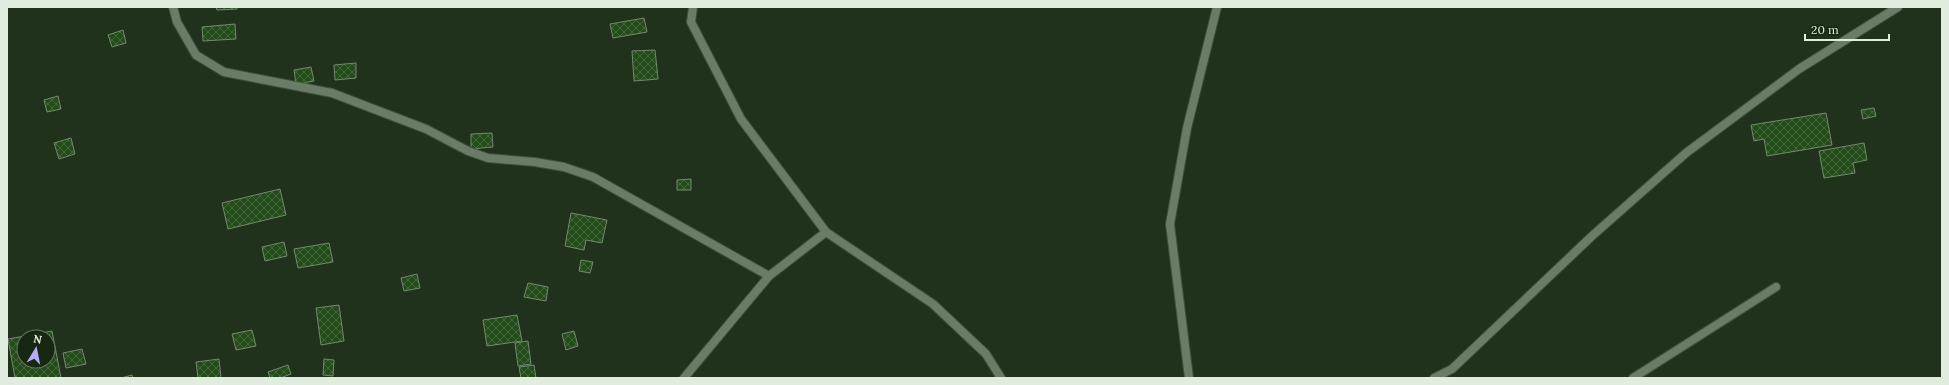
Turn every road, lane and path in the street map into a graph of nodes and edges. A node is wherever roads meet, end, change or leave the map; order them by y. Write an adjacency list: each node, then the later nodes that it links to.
1 (173, 7): 6 (street)
2 (693, 7): 5 (street)
3 (1217, 7): 10 (street)
4 (1898, 7): 11 (street)
5 (826, 232): 6 (street); 9 (street)
6 (769, 276): 8 (street)
7 (1776, 287): 12 (street)
8 (684, 378)
9 (1001, 378)
10 (1189, 378)
11 (1434, 378)
12 (1633, 378)

